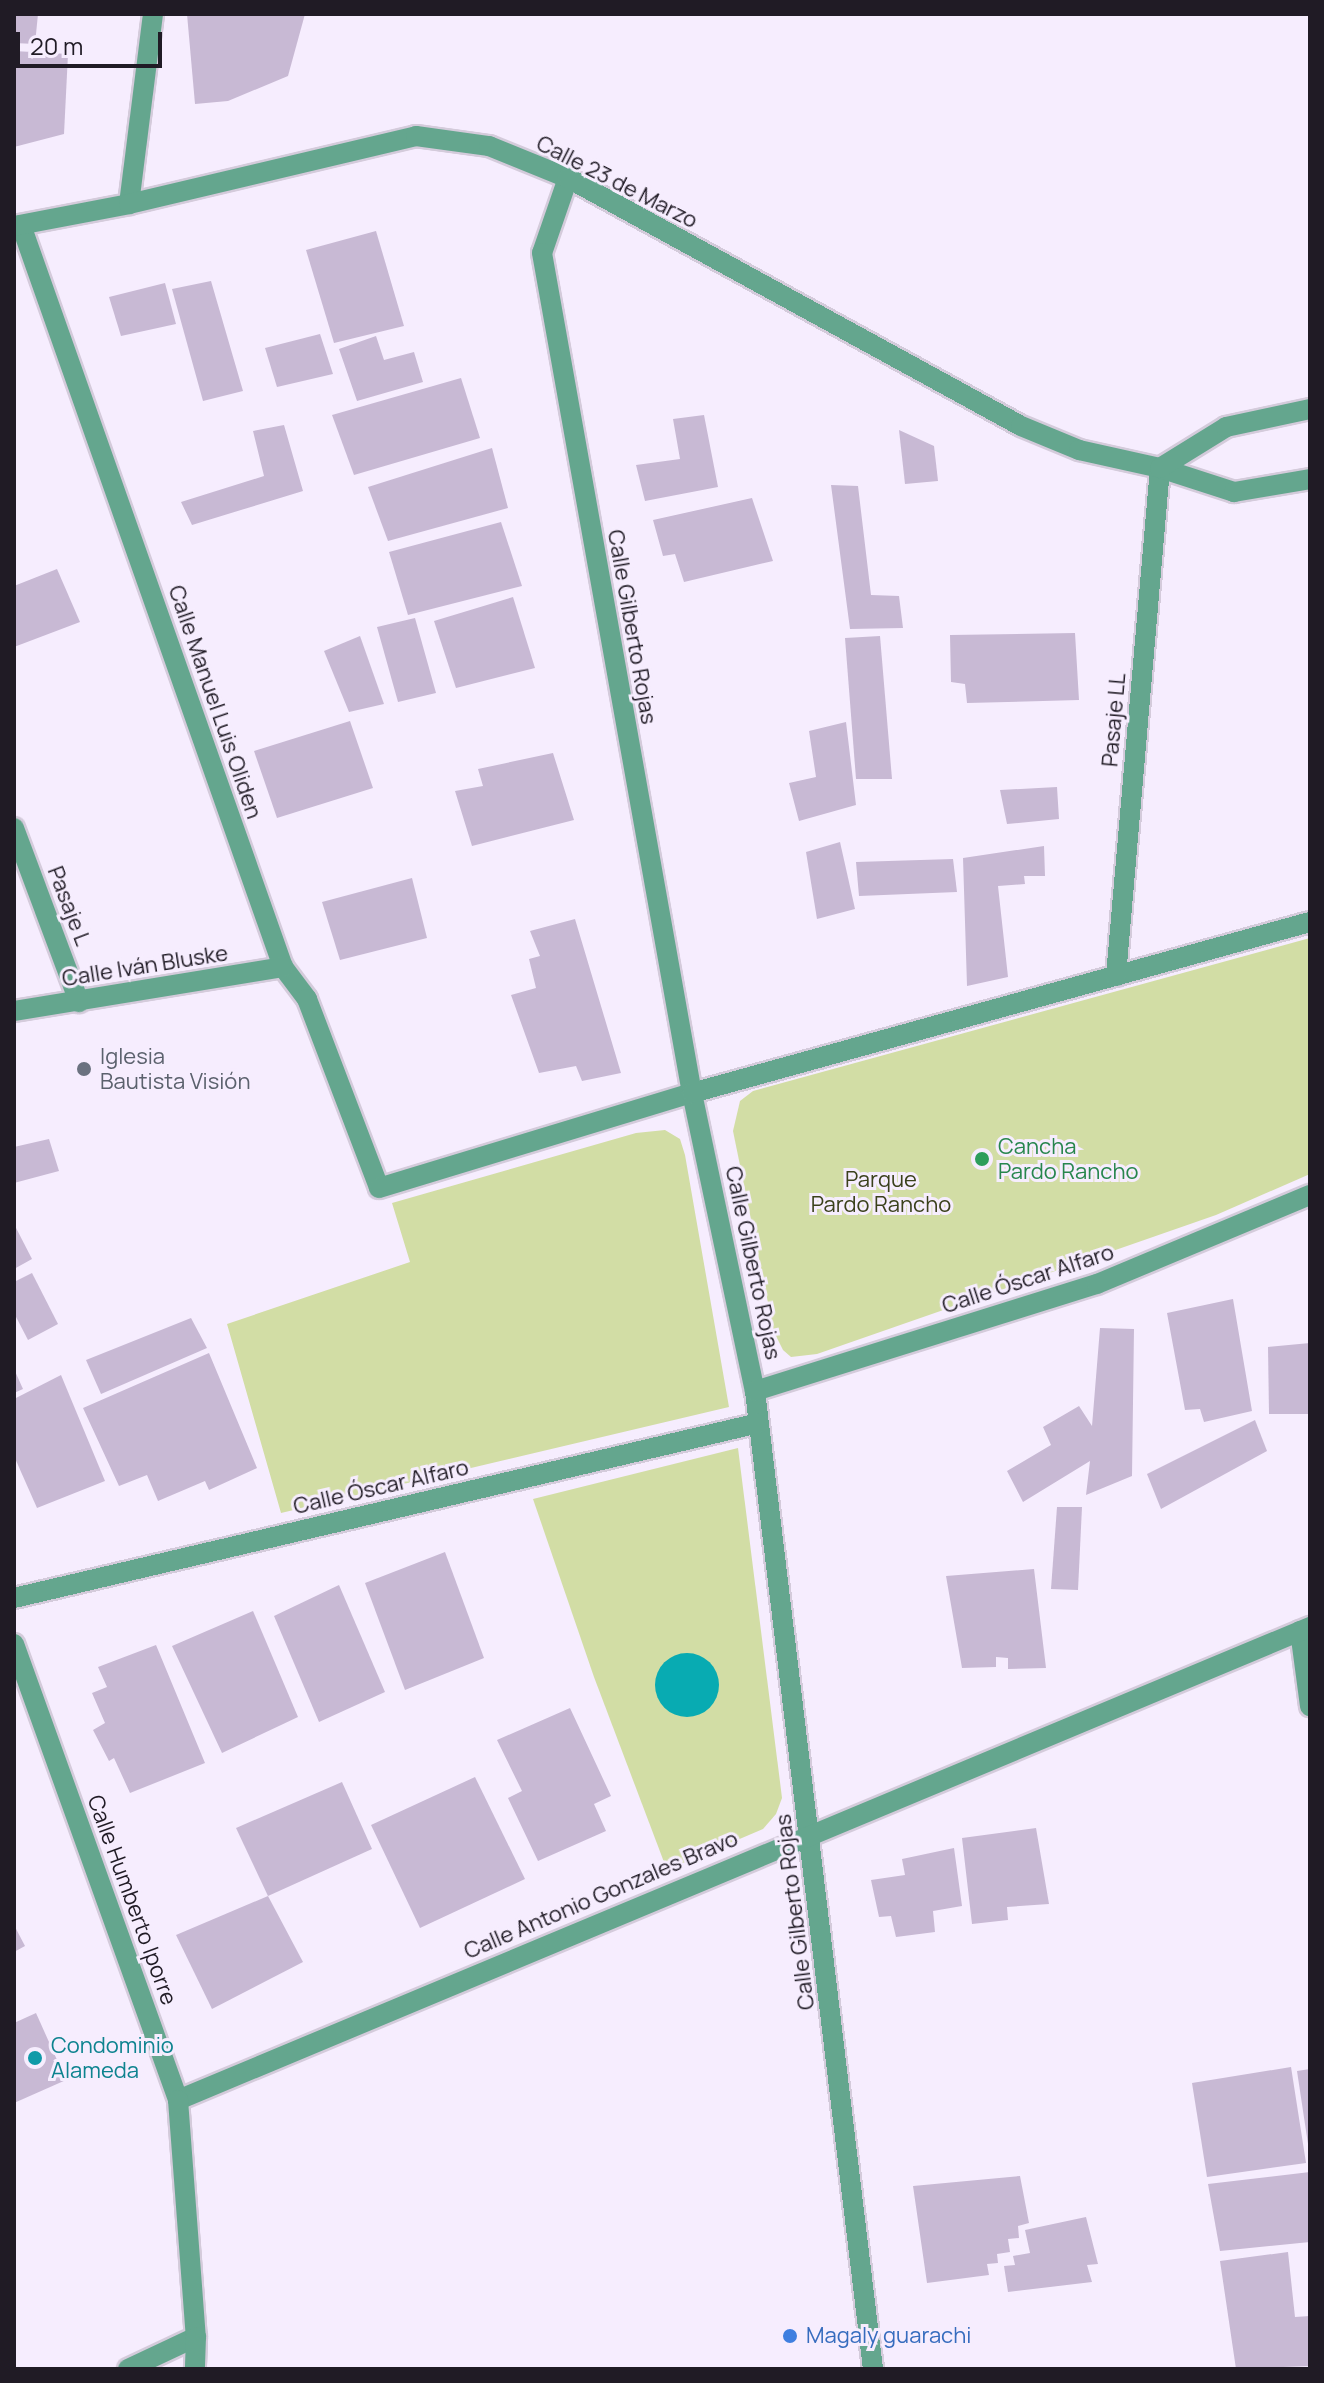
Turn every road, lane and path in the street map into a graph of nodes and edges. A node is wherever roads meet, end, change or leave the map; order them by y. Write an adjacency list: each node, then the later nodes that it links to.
1 (153, 14): 3 (street)
2 (568, 178): 3 (street, Calle 23 de Marzo); 6 (street, Calle 23 de Marzo); 14 (street, Calle Gilberto Rojas)
3 (129, 204): 4 (street, Calle 23 de Marzo)
4 (17, 226): 10 (street, Calle Manuel Luis Oliden)
5 (1310, 409): 6 (street)
6 (1160, 468): 7 (street, Calle 23 de Marzo); 11 (street, Pasaje LL)
7 (1310, 479)
8 (14, 828): 12 (street, Pasaje L)
9 (1310, 922): 11 (street)
10 (283, 967): 12 (street, Calle Iván Bluske); 14 (street, Calle Manuel Luis Oliden)
11 (1116, 976): 14 (street)
12 (79, 1002): 13 (street, Calle Iván Bluske)
13 (14, 1011)
14 (692, 1093): 16 (street, Calle Gilberto Rojas)
15 (1310, 1195): 16 (street, Calle Óscar Alfaro)
16 (755, 1391): 17 (street, Calle Gilberto Rojas)
17 (759, 1423): 18 (street, Calle Óscar Alfaro); 22 (street, Calle Gilberto Rojas)
18 (14, 1598)
19 (1305, 1629): 21 (street); 22 (street, Calle Antonio Gonzales Bravo)
20 (14, 1644): 23 (street, Calle Humberto Iporre)
21 (1310, 1706)
22 (810, 1833): 23 (street, Calle Antonio Gonzales Bravo); 27 (street, Calle Gilberto Rojas)
23 (178, 2100): 24 (street, Calle Humberto Iporre)
24 (196, 2337): 25 (street); 26 (street, Calle Humberto Iporre)
25 (128, 2369)
26 (195, 2369)
27 (873, 2369)

